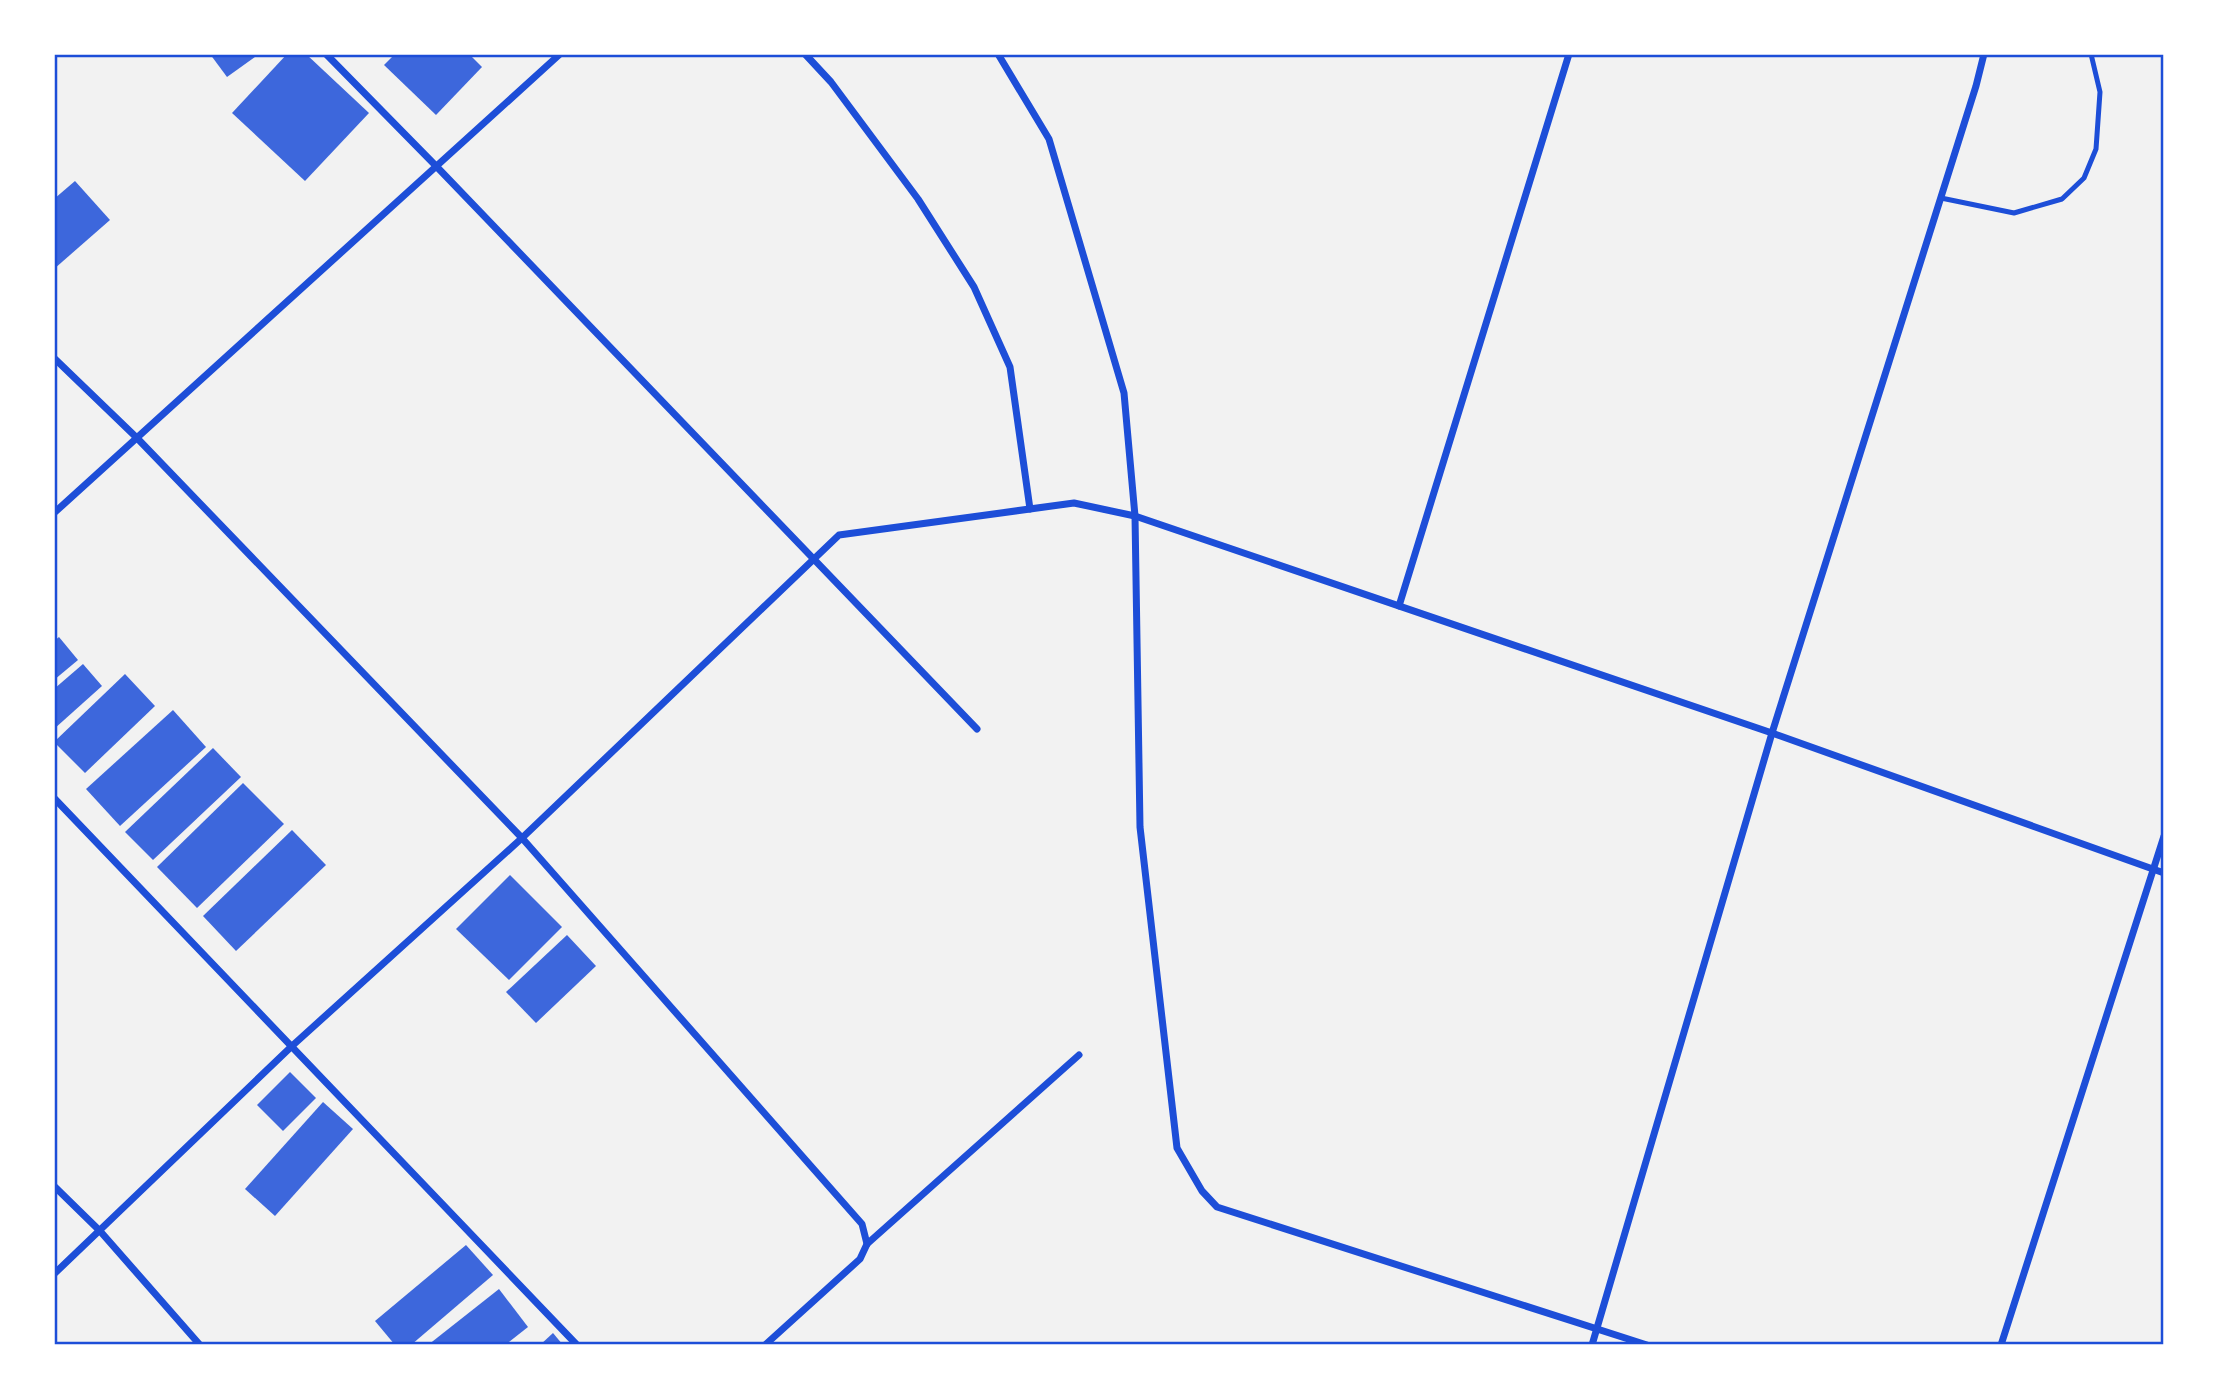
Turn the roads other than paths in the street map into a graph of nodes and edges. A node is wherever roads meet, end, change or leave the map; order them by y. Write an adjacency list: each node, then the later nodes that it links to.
1 (326, 54): 8 (street)
2 (559, 54): 8 (street)
3 (805, 54): 12 (street)
4 (998, 54): 14 (street)
5 (1569, 54): 16 (street)
6 (1984, 54): 9 (street)
7 (2091, 54): 9 (lane)
8 (438, 167): 11 (street); 15 (street)
9 (1941, 198): 18 (street)
10 (54, 358): 11 (street)
11 (137, 438): 13 (street); 21 (street)
12 (1030, 509): 14 (street); 15 (street)
13 (54, 513)
14 (1135, 516): 16 (street); 30 (street)
15 (813, 560): 17 (street); 21 (street)
16 (1399, 606): 18 (street)
17 (977, 729)
18 (1772, 733): 22 (street); 30 (street)
19 (54, 798): 24 (street)
20 (2164, 836): 22 (street)
21 (522, 838): 24 (street); 28 (street)
22 (2152, 869): 23 (street); 36 (street)
23 (2164, 873)
24 (292, 1046): 27 (street); 32 (street)
25 (1079, 1055): 28 (street)
26 (54, 1186): 27 (street)
27 (100, 1231): 29 (street); 31 (street)
28 (867, 1244): 33 (street)
29 (54, 1273)
30 (1597, 1329): 34 (street); 35 (street)
31 (200, 1345)
32 (577, 1345)
33 (765, 1345)
34 (1592, 1345)
35 (1647, 1345)
36 (2001, 1345)

